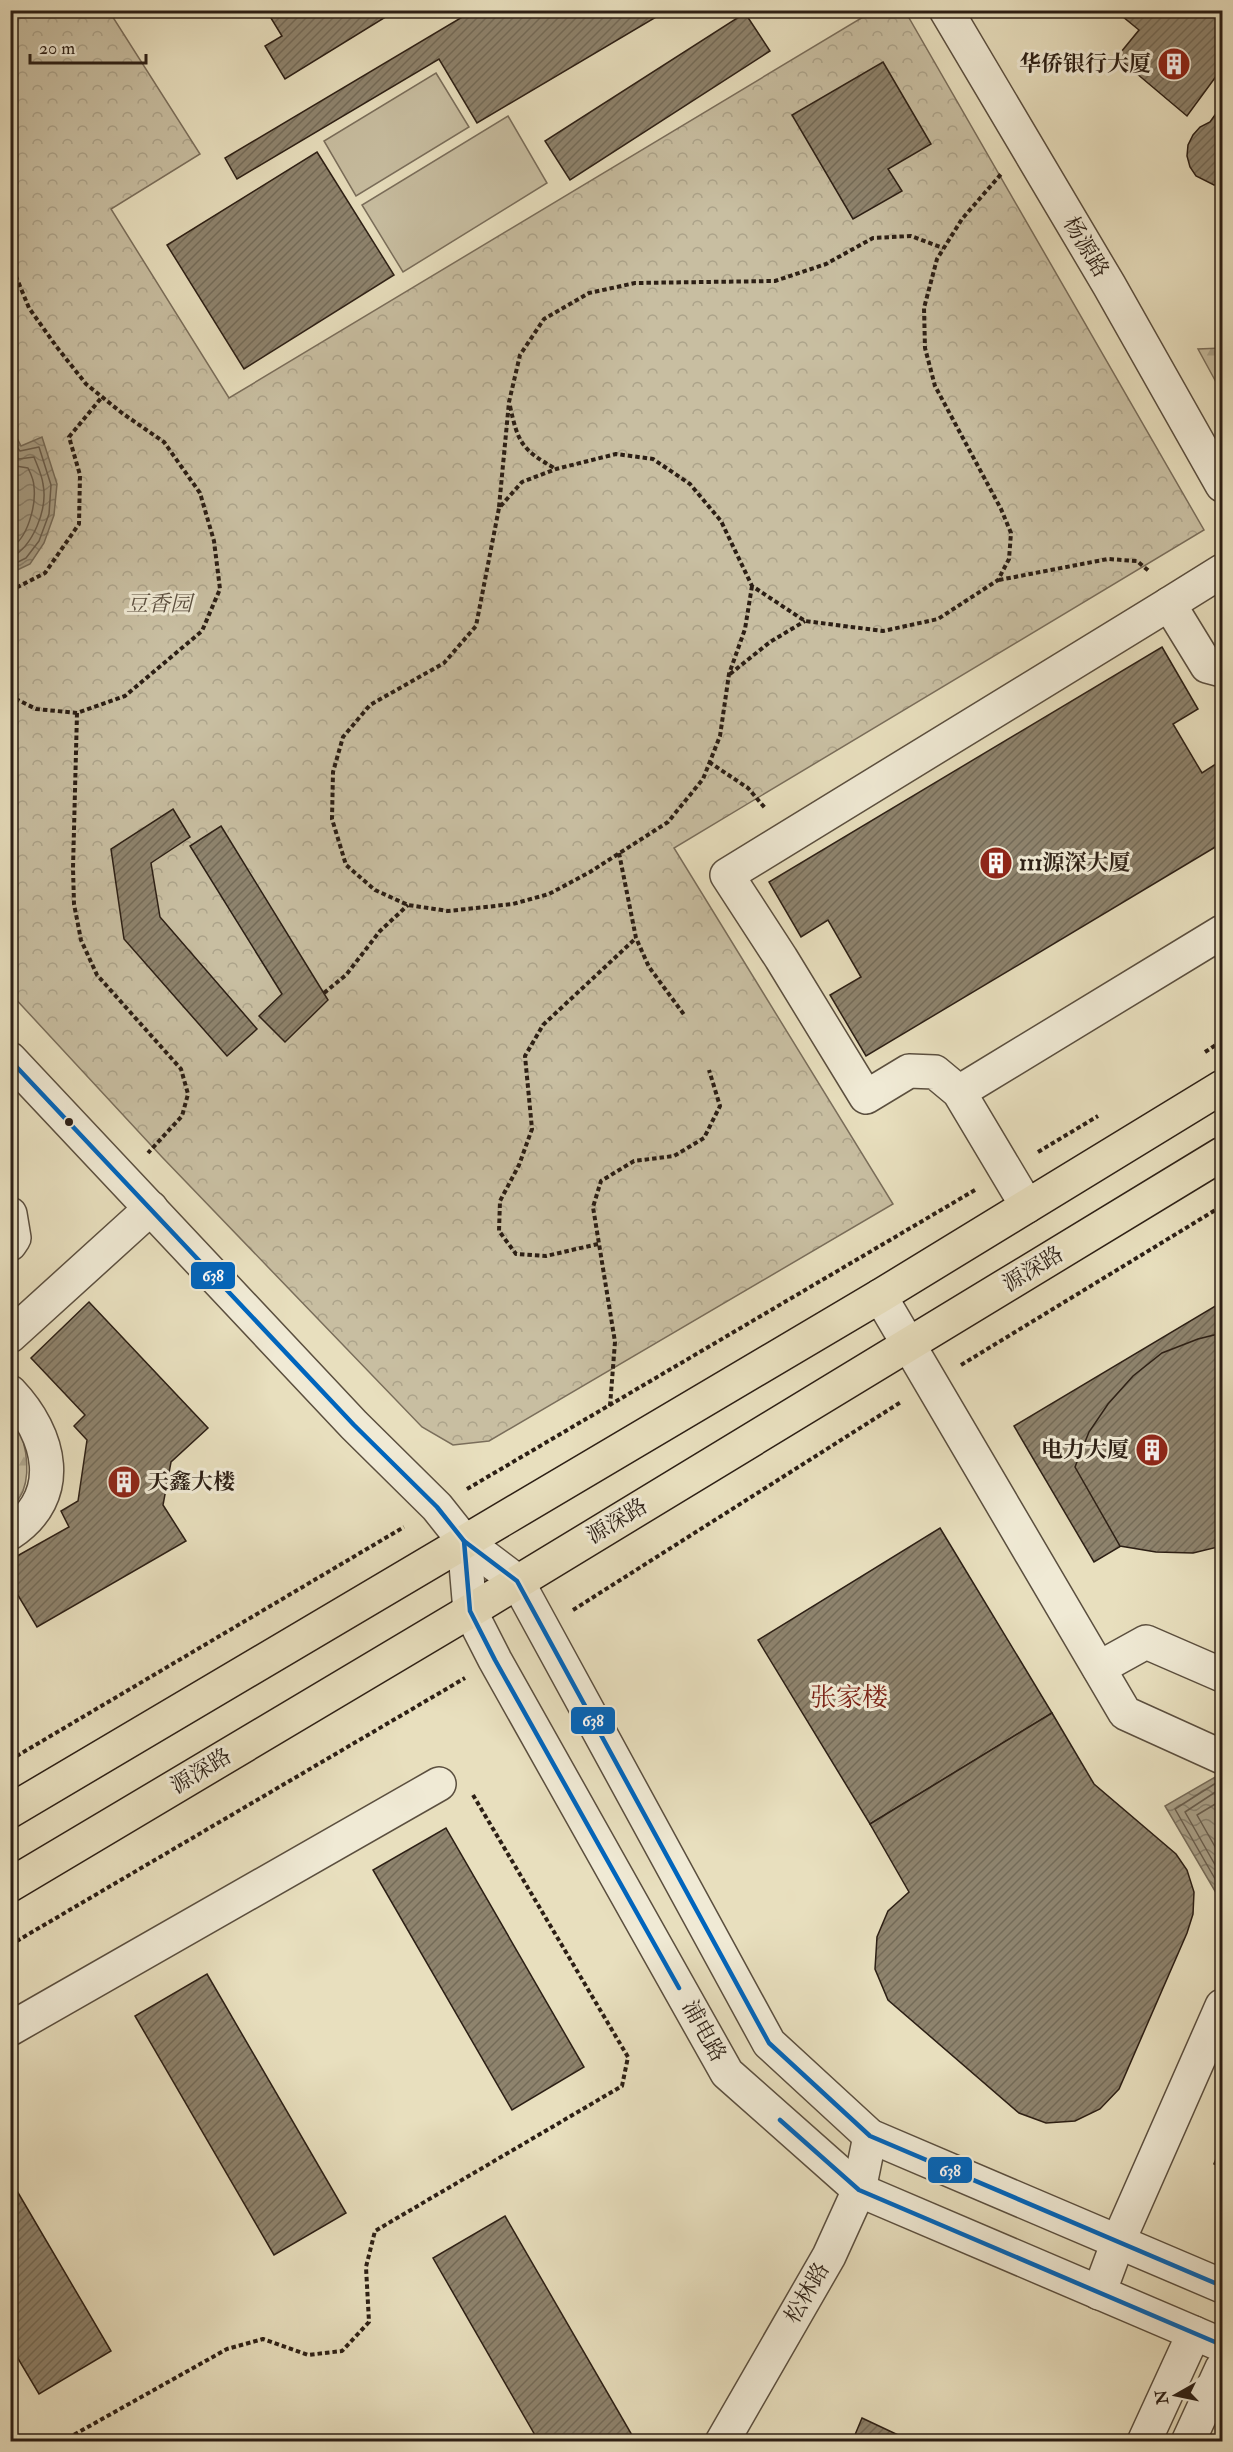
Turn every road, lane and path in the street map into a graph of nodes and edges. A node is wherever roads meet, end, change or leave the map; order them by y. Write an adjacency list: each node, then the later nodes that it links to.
1 (946, 10): 2 (street, 杨源路)
2 (1026, 145): 3 (path); 8 (street, 杨源路)
3 (943, 249): 6 (path); 11 (path)
4 (10, 262): 5 (path)
5 (102, 397): 13 (path); 19 (path)
6 (508, 402): 7 (path); 9 (path)
7 (556, 469): 9 (path); 12 (path)
8 (1222, 485)
9 (499, 508): 23 (path)
10 (1222, 571): 14 (street)
11 (998, 580): 14 (path); 15 (path)
12 (752, 586): 15 (path); 17 (path)
13 (10, 591)
14 (1169, 604): 16 (street); 21 (street)
15 (805, 621): 17 (path)
16 (1222, 670)
17 (729, 674): 20 (path)
18 (10, 696): 19 (path)
19 (77, 713): 37 (path)
20 (709, 762): 21 (path); 22 (path)
21 (782, 841): 33 (street)
22 (619, 854): 23 (path); 25 (path)
23 (408, 905): 26 (path)
24 (1222, 932): 33 (street)
25 (636, 938): 27 (path); 43 (path)
26 (324, 993)
27 (685, 1016)
28 (1222, 1041): 29 (path)
29 (1203, 1053)
30 (10, 1059): 37 (street)
31 (709, 1070): 43 (path)
32 (1222, 1087): 38 (main road)
33 (958, 1092): 36 (street)
34 (1105, 1112): 36 (path)
35 (1222, 1154): 46 (main road, 源深路)
36 (1006, 1172): 38 (street); 49 (path)
37 (122, 1178): 40 (street)
38 (1027, 1206): 44 (main road)
39 (1222, 1206): 47 (path)
40 (151, 1208): 45 (street); 51 (street)
41 (10, 1214): 42 (street)
42 (10, 1244)
43 (598, 1244): 49 (path)
44 (880, 1296): 46 (street); 50 (main road)
45 (10, 1336)
46 (908, 1345): 47 (street); 54 (main road, 源深路)
47 (931, 1384): 56 (path); 58 (street)
48 (10, 1392): 52 (street)
49 (610, 1406): 50 (path); 51 (path)
50 (591, 1466): 53 (main road)
51 (437, 1507): 53 (street); 61 (path)
52 (10, 1533)
53 (464, 1541): 54 (street); 55 (street, 浦电路); 63 (main road)
54 (517, 1581): 55 (main road, 源深路); 56 (street)
55 (470, 1611): 57 (street, 浦电路); 64 (main road, 源深路)
56 (543, 1629): 68 (street)
57 (495, 1660): 65 (path); 69 (street, 浦电路)
58 (1099, 1668): 59 (street); 60 (street)
59 (1222, 1675)
60 (1222, 1757)
61 (10, 1760)
62 (439, 1784): 67 (street); 75 (path)
63 (10, 1811)
64 (10, 1885)
65 (10, 1945)
66 (1222, 2006): 70 (street)
67 (10, 2029)
68 (870, 2136): 69 (street, 松林路); 70 (street)
69 (860, 2190): 72 (street, 浦电路); 76 (street, 松林路)
70 (1118, 2242): 71 (street); 72 (street)
71 (1222, 2286)
72 (1099, 2293): 73 (street, 浦电路)
73 (1208, 2339): 77 (street)
74 (1222, 2368): 78 (street)
75 (61, 2442)
76 (722, 2442)
77 (1144, 2442)
78 (1188, 2442)

